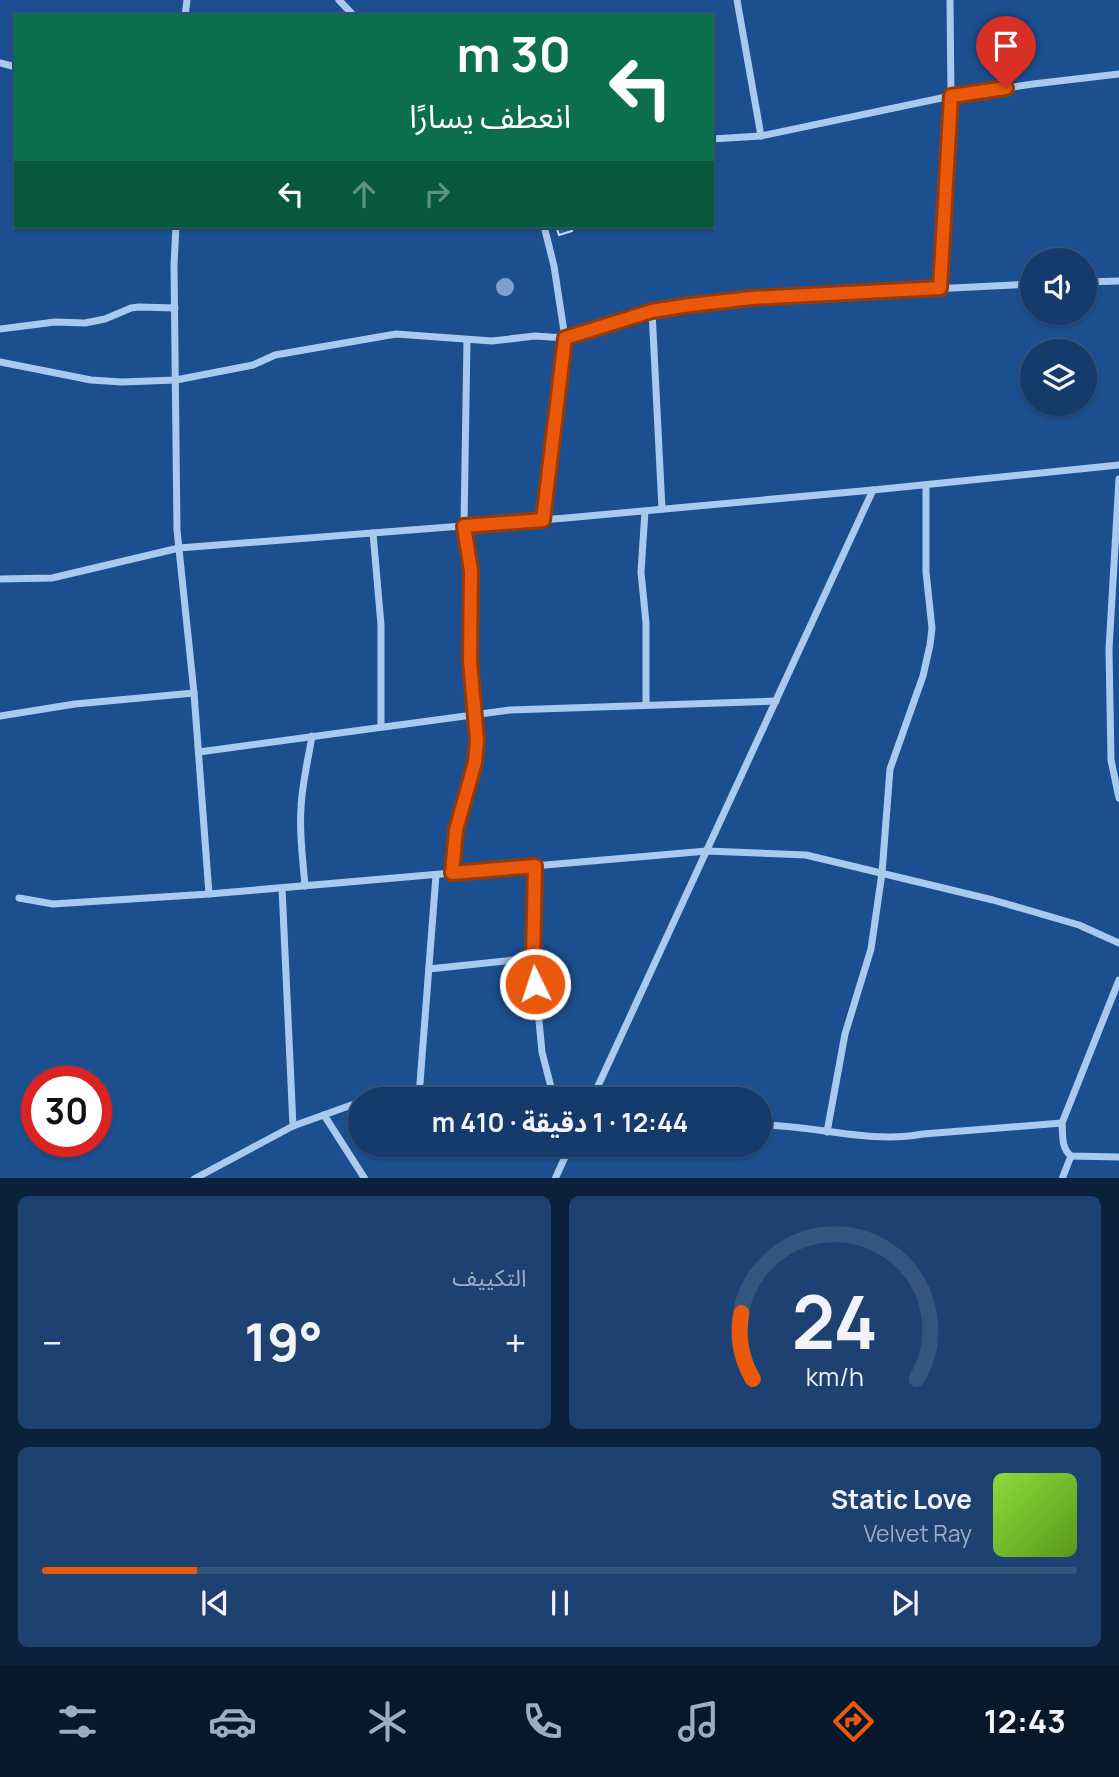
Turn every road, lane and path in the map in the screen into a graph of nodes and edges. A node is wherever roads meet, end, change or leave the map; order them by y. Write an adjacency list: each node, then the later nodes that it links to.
1 (339, 0): 4 (street)
2 (737, 0): 7 (street)
3 (950, 0): 6 (street)
4 (352, 14)
5 (1119, 74): 6 (street)
6 (951, 96): 7 (street); 14 (street)
7 (761, 136): 8 (street)
8 (714, 139)
9 (176, 228): 15 (street)
10 (544, 228): 18 (street)
11 (1119, 281): 12 (street)
12 (1097, 282)
13 (1020, 285): 14 (street)
14 (940, 288): 16 (street)
15 (175, 308): 17 (street); 21 (street)
16 (652, 311): 18 (street); 26 (street)
17 (0, 329)
18 (565, 338): 19 (street); 28 (street)
19 (467, 340): 21 (street); 29 (street)
20 (0, 362): 21 (street)
21 (176, 380): 31 (street)
22 (1119, 466): 24 (street)
23 (1119, 479): 34 (street)
24 (926, 485): 25 (street); 47 (street)
25 (873, 490): 26 (street); 36 (street)
26 (662, 509): 27 (street)
27 (645, 511): 28 (street); 37 (street)
28 (543, 520): 29 (street)
29 (464, 526): 30 (street); 38 (street)
30 (373, 533): 31 (street); 40 (street)
31 (179, 548): 32 (street); 35 (street)
32 (0, 579)
33 (1119, 675): 34 (street)
34 (1110, 676): 43 (street)
35 (194, 692): 39 (street); 42 (street)
36 (776, 701): 37 (street); 44 (street)
37 (646, 705): 38 (street)
38 (475, 714): 40 (street); 46 (street)
39 (0, 716)
40 (381, 727): 41 (street)
41 (312, 736): 42 (street); 49 (street)
42 (199, 752): 51 (street)
43 (1119, 798)
44 (707, 851): 45 (street); 47 (street); 59 (street)
45 (535, 866): 46 (street); 54 (street)
46 (452, 873): 48 (street)
47 (882, 873): 53 (street); 65 (street)
48 (436, 875): 49 (street); 55 (street)
49 (305, 886): 50 (street)
50 (282, 888): 51 (street); 63 (street)
51 (209, 894): 52 (street)
52 (19, 898)
53 (1119, 943)
54 (533, 958): 55 (street); 58 (street)
55 (429, 969): 57 (street)
56 (1119, 980): 62 (street)
57 (420, 1087)
58 (551, 1087)
59 (598, 1087)
60 (348, 1106): 61 (street)
61 (324, 1115): 63 (street); 70 (street)
62 (1062, 1123): 65 (street); 66 (street)
63 (292, 1126): 69 (street)
64 (772, 1126): 65 (street)
65 (827, 1132)
66 (1071, 1156): 67 (street); 72 (street)
67 (1119, 1156)
68 (565, 1157): 71 (street)
69 (194, 1178)
70 (365, 1178)
71 (555, 1178)
72 (1062, 1178)

